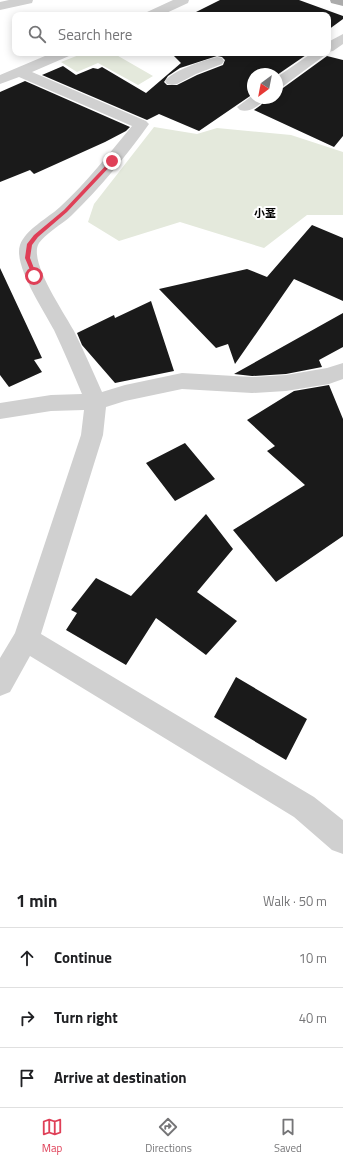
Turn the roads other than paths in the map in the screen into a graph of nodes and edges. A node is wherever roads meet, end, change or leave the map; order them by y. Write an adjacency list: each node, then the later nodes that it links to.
1 (27, 0): 5 (street)
2 (183, 0): 6 (street)
3 (336, 0): 4 (main road)
4 (343, 2)
5 (0, 6)
6 (158, 12)
7 (343, 38): 8 (street)
8 (331, 46)
9 (57, 56): 12 (street)
10 (317, 56): 14 (street)
11 (216, 61): 15 (street)
12 (20, 72): 13 (street); 19 (street)
13 (0, 80)
14 (283, 80)
15 (172, 81)
16 (249, 104): 17 (street)
17 (245, 107)
18 (343, 370): 19 (street)
19 (96, 402): 20 (street); 21 (street)
20 (0, 411)
21 (26, 639): 22 (street); 23 (street)
22 (0, 683)
23 (343, 839)

